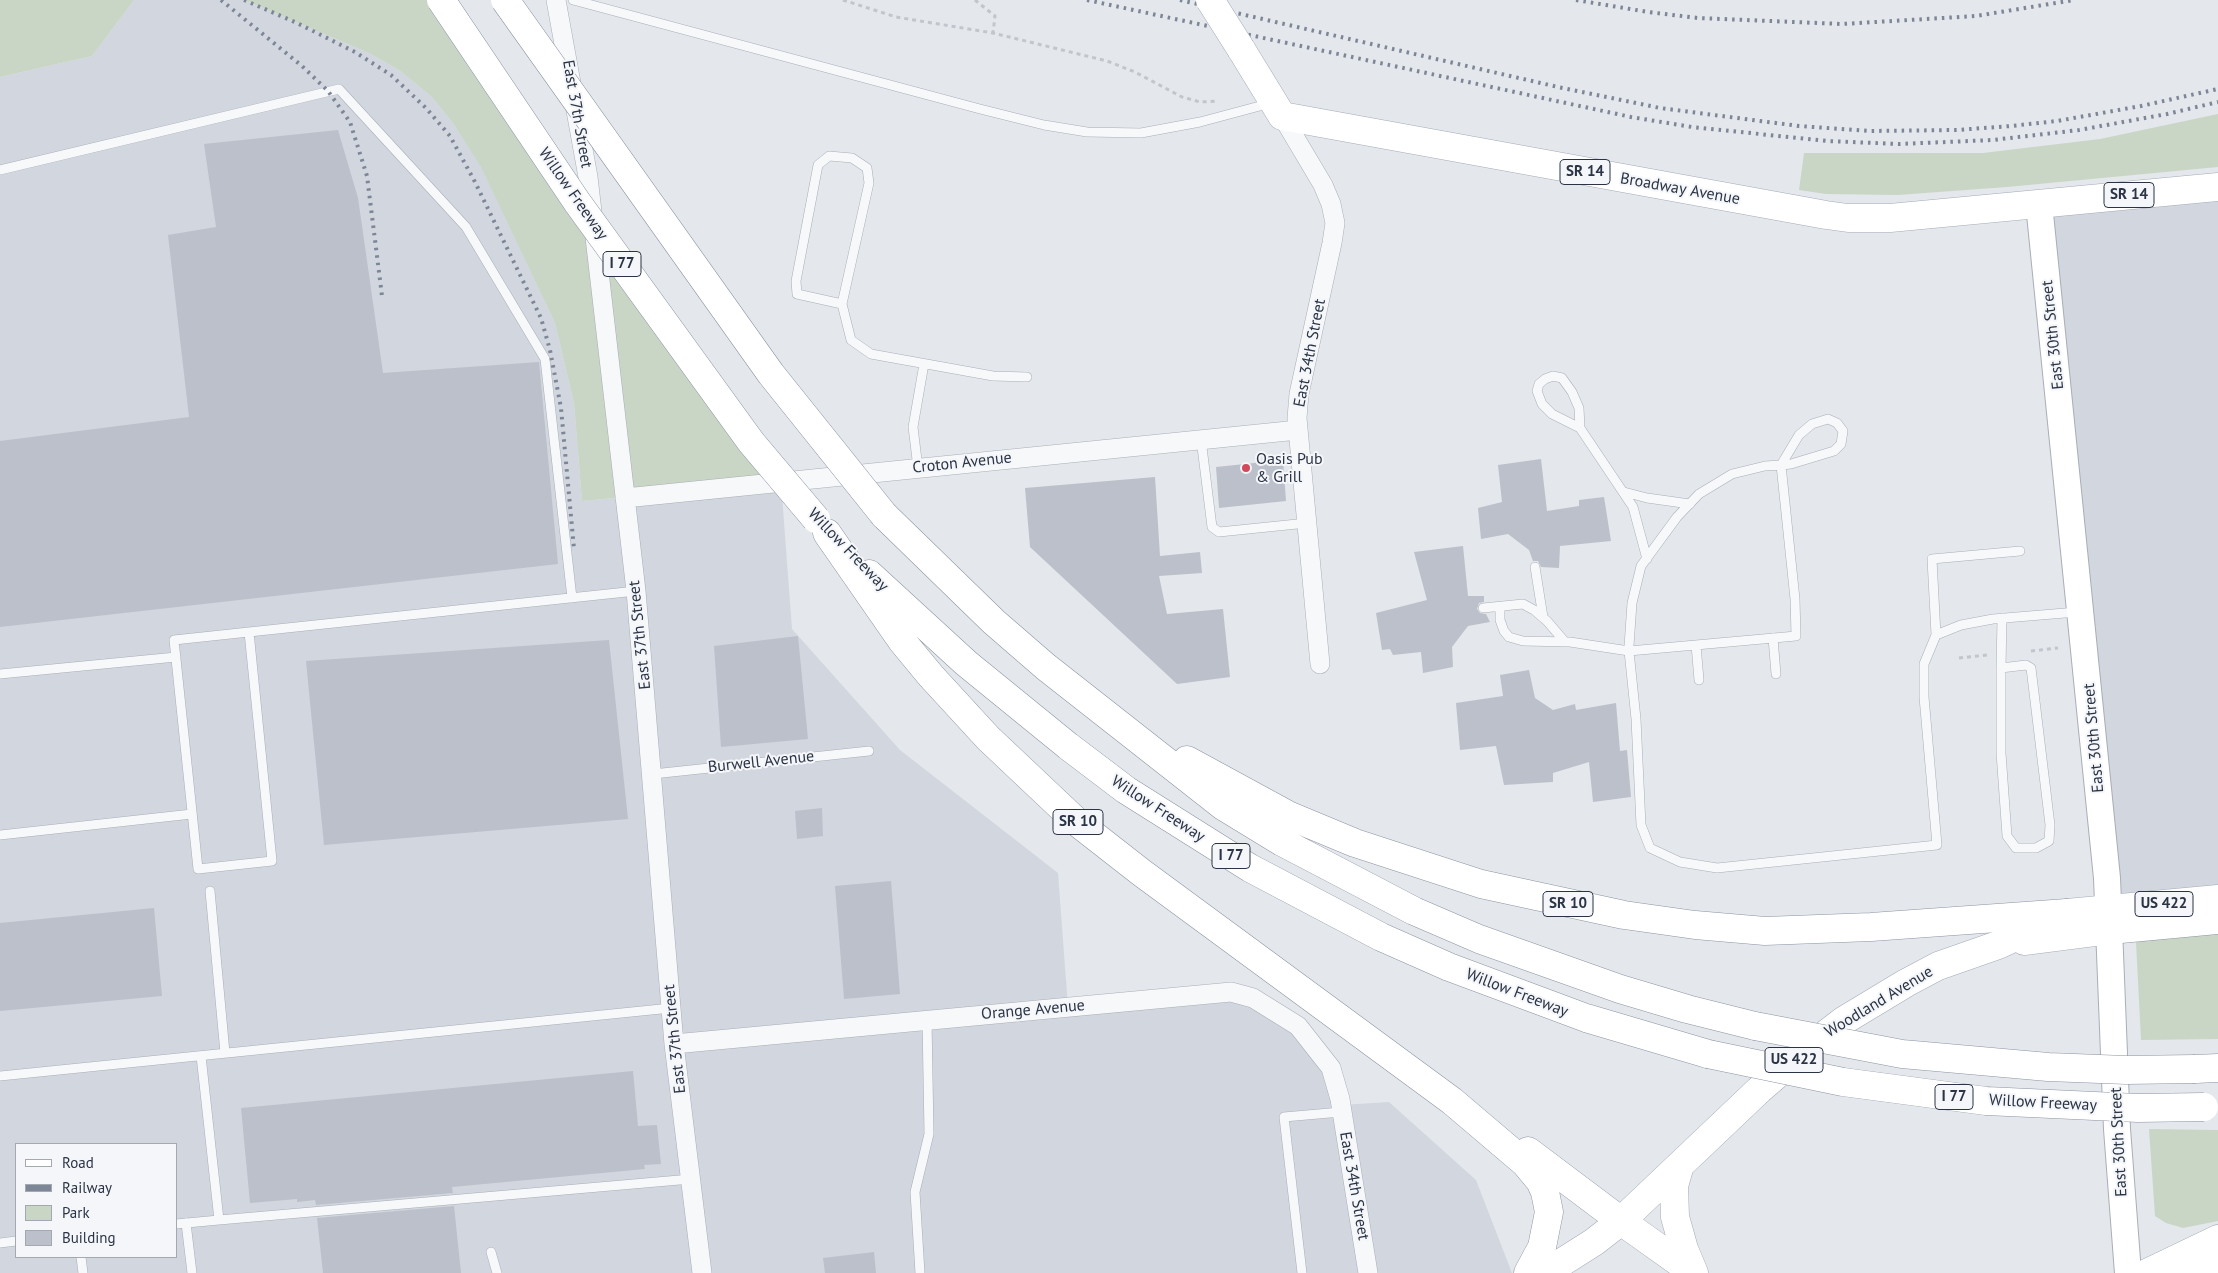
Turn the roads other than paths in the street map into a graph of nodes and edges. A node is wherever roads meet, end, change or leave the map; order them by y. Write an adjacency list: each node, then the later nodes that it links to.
1 (441, 0): 22 (main road, Willow Freeway / I 77, bridge)
2 (506, 0): 45 (main road, I 77, bridge)
3 (556, 0): 19 (street, East 37th Street)
4 (573, 0): 6 (lane)
5 (1210, 0): 6 (main road, bridge)
6 (1278, 109): 9 (main road, Broadway Avenue / SR 14); 14 (street, East 34th Street)
7 (0, 170): 27 (lane)
8 (2218, 187): 9 (main road, Broadway Avenue / SR 14)
9 (2039, 204): 30 (main road, East 30th Street)
10 (842, 304): 10 (lane); 11 (lane)
11 (924, 364): 12 (lane); 17 (lane)
12 (1027, 377)
13 (1580, 428): 13 (lane); 18 (lane)
14 (1298, 430): 15 (street, Croton Avenue); 21 (street, East 34th Street)
15 (1201, 439): 17 (street, Croton Avenue); 21 (lane)
16 (1781, 465): 16 (lane); 20 (lane); 35 (lane)
17 (918, 468): 19 (street, Croton Avenue)
18 (1624, 492): 20 (lane); 24 (lane)
19 (625, 498): 26 (street, East 37th Street)
20 (1690, 504): 24 (lane)
21 (1307, 524): 40 (street, East 34th Street)
22 (822, 526): 63 (main road, SR 10); 65 (main road, Willow Freeway / I 77, bridge)
23 (2020, 551): 34 (lane)
24 (1647, 559): 38 (lane)
25 (1535, 567): 31 (lane)
26 (636, 591): 27 (lane); 47 (street, East 37th Street)
27 (572, 598): 33 (lane)
28 (1500, 607): 29 (lane); 31 (lane); 36 (lane)
29 (1483, 608)
30 (2082, 611): 32 (lane); 53 (main road, East 30th Street)
31 (1542, 617): 36 (lane)
32 (2002, 618): 34 (lane); 41 (lane)
33 (249, 632): 39 (lane); 48 (lane)
34 (1936, 635): 38 (lane)
35 (1773, 638): 37 (lane); 43 (lane)
36 (1565, 642): 38 (lane)
37 (1696, 645): 38 (lane); 44 (lane)
38 (1629, 651)
39 (176, 657): 42 (lane); 48 (lane)
40 (1320, 664)
41 (2001, 668): 41 (lane)
42 (0, 674)
43 (1776, 674)
44 (1699, 680)
45 (1108, 715): 52 (main road, SR 10); 61 (main road, I 77, bridge)
46 (869, 751): 47 (lane, Burwell Avenue)
47 (652, 774): 56 (street, East 37th Street)
48 (192, 814): 49 (lane)
49 (0, 835)
50 (210, 891): 59 (lane)
51 (2218, 899): 53 (main road, US 422)
52 (2067, 912): 53 (main road, Woodland Avenue / US 422); 55 (main road, Woodland Avenue / US 422)
53 (2110, 920): 54 (main road); 55 (main road); 88 (main road, East 30th Street)
54 (2218, 920)
55 (1998, 945): 66 (main road, Woodland Avenue / US 422)
56 (671, 1008): 58 (street, East 37th Street); 59 (lane)
57 (927, 1020): 58 (street, Orange Avenue); 64 (street, Orange Avenue); 82 (lane)
58 (674, 1044): 67 (street, East 37th Street)
59 (225, 1053): 60 (lane)
60 (201, 1056): 62 (lane); 68 (lane)
61 (2206, 1069)
62 (0, 1076)
63 (1452, 1101): 69 (main road, SR 10); 85 (main road)
64 (1340, 1105): 83 (lane); 84 (street, East 34th Street)
65 (2211, 1106)
66 (1680, 1164): 69 (main road, Woodland Avenue / US 422); 87 (main road)
67 (690, 1178): 68 (lane); 81 (street, East 37th Street)
68 (219, 1220): 70 (lane)
69 (1621, 1220): 86 (main road, Woodland Avenue / US 422); 87 (main road, SR 10)
70 (186, 1223): 71 (lane); 79 (lane)
71 (178, 1224)
72 (2218, 1239): 89 (main road)
73 (15, 1241): 74 (lane)
74 (0, 1243)
75 (491, 1252): 80 (lane)
76 (81, 1258): 78 (lane)
77 (2218, 1266): 89 (main road)
78 (83, 1273)
79 (192, 1273)
80 (497, 1273)
81 (702, 1273)
82 (920, 1273)
83 (1302, 1273)
84 (1368, 1273)
85 (1528, 1273)
86 (1545, 1273)
87 (1694, 1273)
88 (2128, 1273)
89 (2148, 1273)

